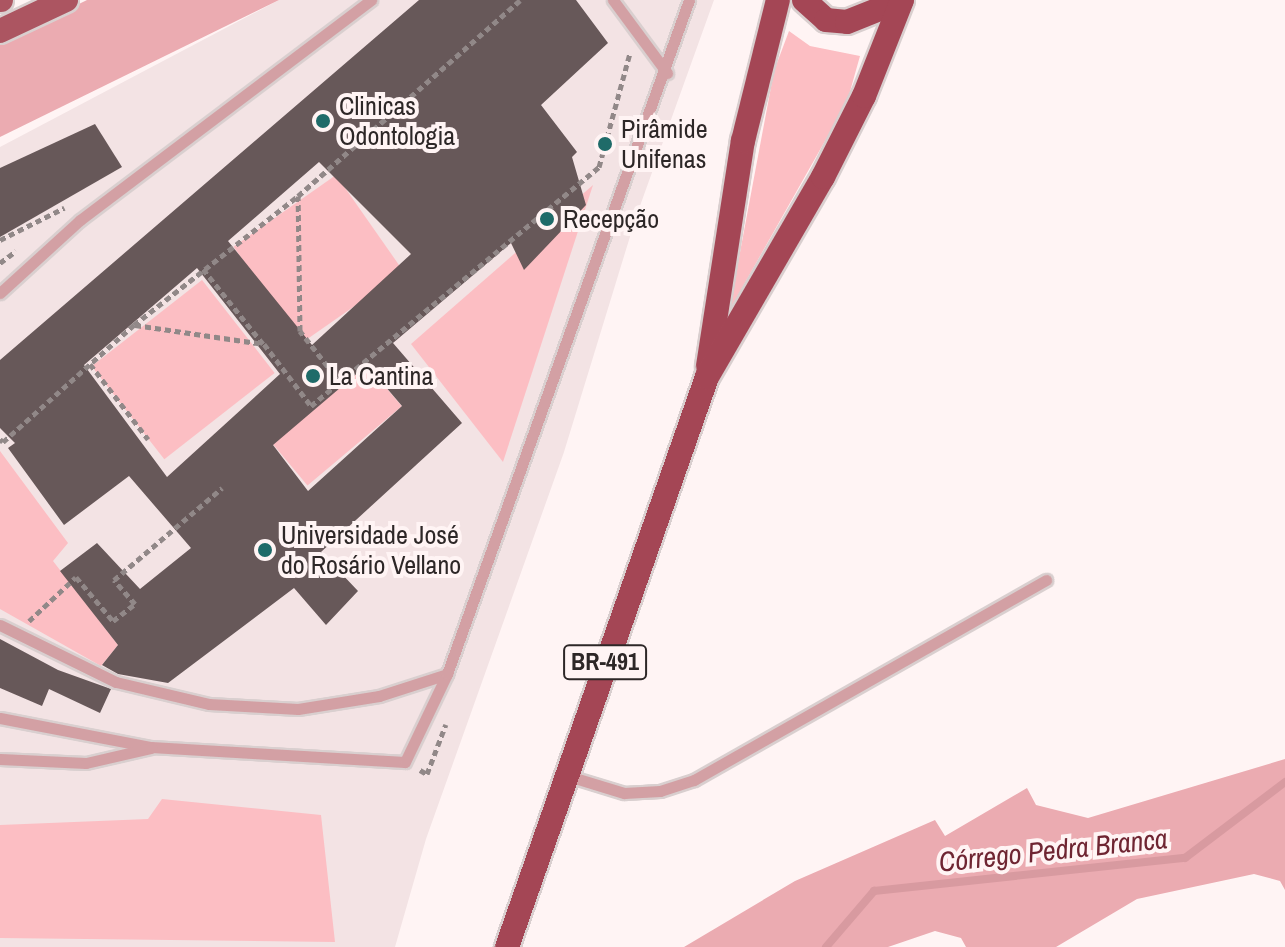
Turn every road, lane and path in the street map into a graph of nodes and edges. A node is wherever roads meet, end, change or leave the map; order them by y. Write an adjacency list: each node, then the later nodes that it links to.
1 (66, 0): 9 (main road)
2 (371, 0): 14 (lane)
3 (520, 0): 12 (path)
4 (613, 0): 11 (lane)
5 (689, 0): 11 (lane)
6 (778, 0): 18 (highway, BR-491)
7 (804, 0): 8 (highway)
8 (902, 0): 18 (highway, BR-491)
9 (0, 31)
10 (622, 42): 19 (path)
11 (667, 73): 26 (lane)
12 (298, 196): 13 (path); 19 (path)
13 (203, 269): 15 (path); 16 (path)
14 (0, 293)
15 (134, 325): 16 (path); 17 (path)
16 (264, 344): 19 (path)
17 (90, 364): 20 (path); 21 (path)
18 (707, 377): 30 (highway, BR-491)
19 (340, 382)
20 (148, 439)
21 (1, 442)
22 (222, 488): 25 (path)
23 (1046, 580): 30 (lane)
24 (0, 625): 25 (lane)
25 (16, 634): 26 (lane)
26 (447, 674): 28 (lane)
27 (0, 718): 28 (lane)
28 (151, 747): 29 (lane)
29 (0, 759)
30 (564, 775): 31 (highway, BR-491)
31 (507, 947)

